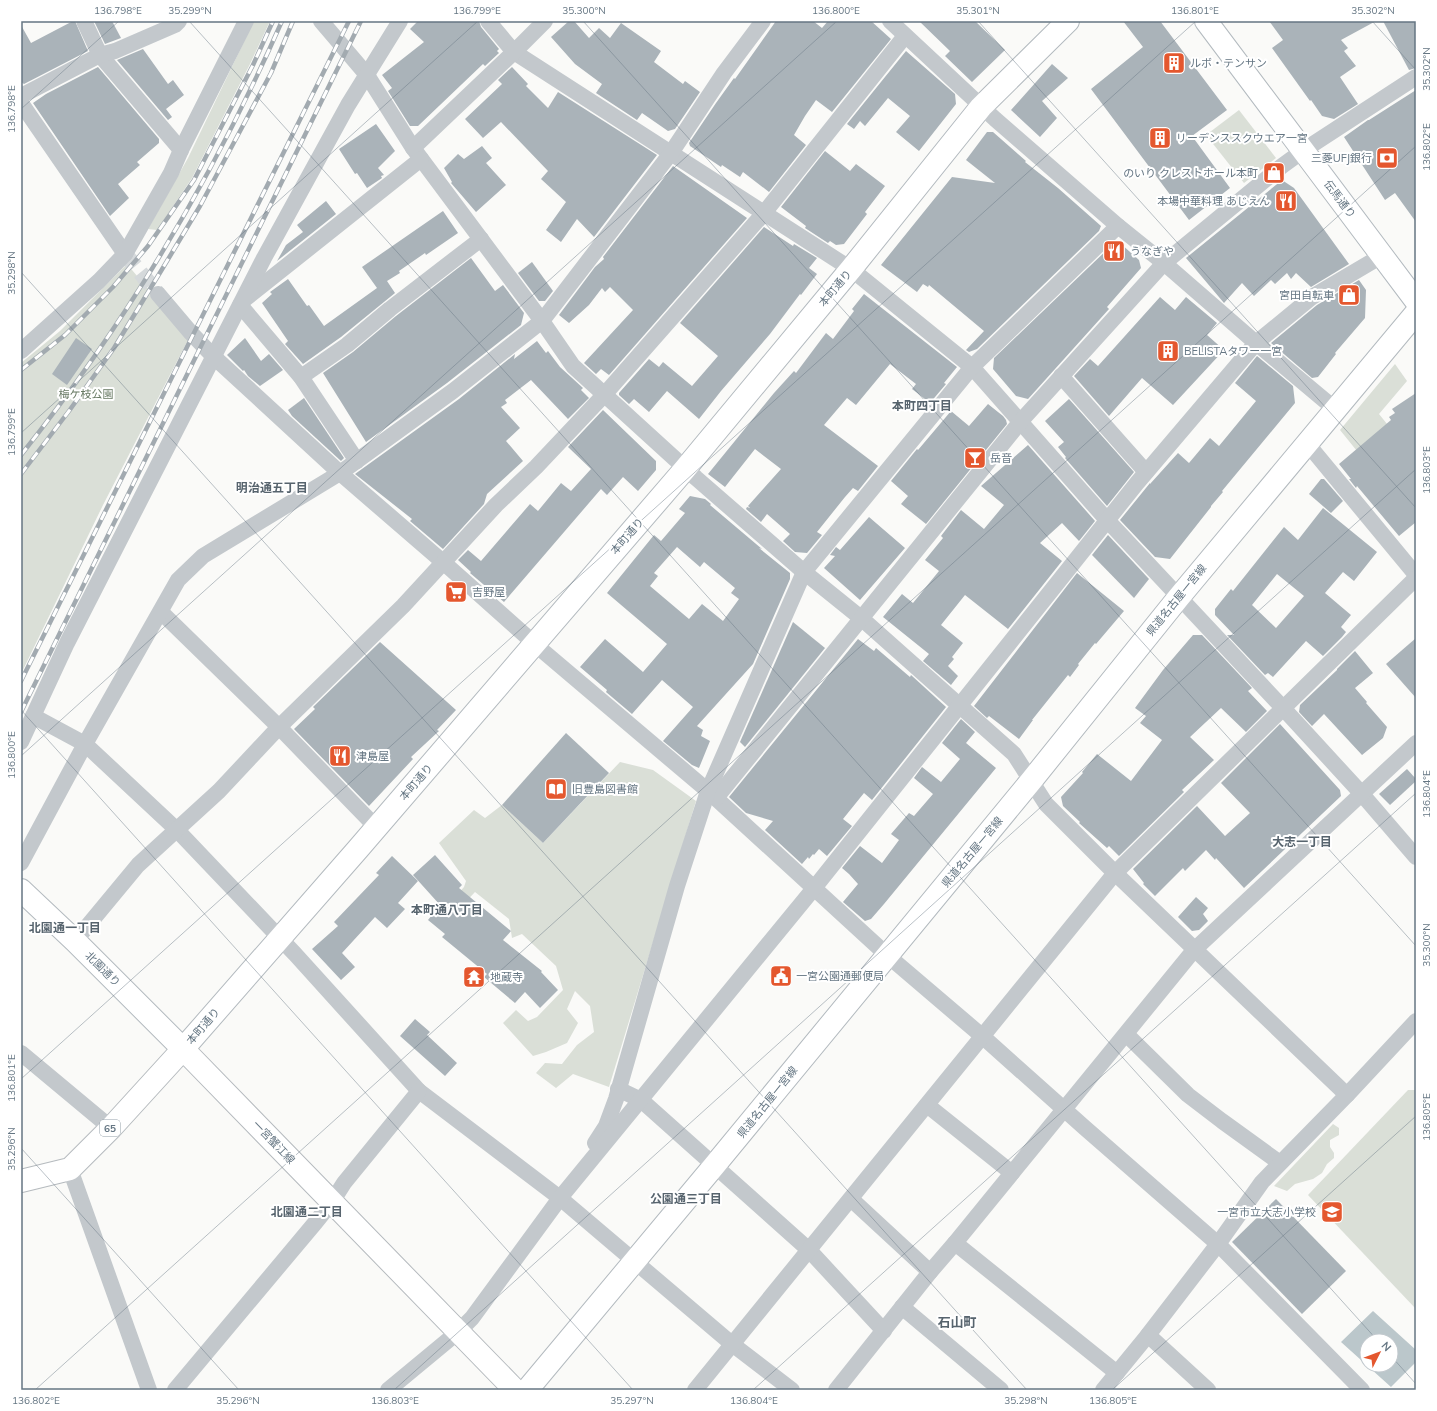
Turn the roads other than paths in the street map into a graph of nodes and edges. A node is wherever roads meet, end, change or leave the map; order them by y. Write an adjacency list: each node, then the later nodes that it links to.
1 (84, 21): 14 (street)
2 (179, 21): 14 (street)
3 (246, 21): 20 (street)
4 (321, 21): 15 (street)
5 (400, 21): 15 (street)
6 (488, 21): 13 (street)
7 (545, 21): 13 (street)
8 (763, 21): 22 (street)
9 (890, 21): 12 (street)
10 (1068, 21): 19 (main road, 本町通り)
11 (1206, 21): 21 (main road, 伝馬通り)
12 (905, 36): 19 (street); 24 (street)
13 (514, 52): 22 (street); 23 (street)
14 (100, 55): 17 (street); 20 (street)
15 (367, 75): 23 (street); 33 (street)
16 (1416, 77): 21 (street)
17 (21, 96)
18 (21, 103): 27 (street)
19 (981, 107): 25 (street); 30 (main road, 本町通り)
20 (181, 150): 27 (street)
21 (1304, 150): 28 (main road, 伝馬通り); 29 (street)
22 (670, 153): 24 (street); 35 (street)
23 (417, 154): 26 (street); 33 (street)
24 (764, 213): 30 (street); 42 (street)
25 (1118, 226): 29 (street); 39 (street)
26 (481, 239): 35 (street); 41 (street)
27 (125, 254): 37 (street)
28 (1383, 255): 32 (main road, 伝馬通り); 36 (street)
29 (1164, 263): 36 (street); 40 (street)
30 (851, 269): 39 (street); 47 (main road, 本町通り)
31 (158, 294): 38 (street)
32 (1416, 301)
33 (241, 303): 38 (street); 41 (street)
34 (1416, 312): 43 (main road, 県道名古屋一宮線)
35 (542, 320): 42 (street); 46 (street)
36 (1256, 343): 43 (street); 48 (street)
37 (21, 351)
38 (214, 357): 49 (street); 60 (street)
39 (972, 367): 44 (street); 52 (street)
40 (1061, 376): 44 (street); 48 (street)
41 (301, 377): 46 (street)
42 (604, 395): 47 (street); 51 (street)
43 (1335, 409): 45 (main road, 県道名古屋一宮線)
44 (1021, 420): 50 (street); 56 (street)
45 (1306, 442): 53 (street); 54 (main road, 県道名古屋一宮線)
46 (357, 461): 49 (street)
47 (685, 469): 52 (street); 57 (main road, 本町通り)
48 (1146, 472): 50 (street)
49 (340, 473): 51 (street); 55 (street)
50 (1108, 520): 54 (street); 58 (street)
51 (444, 562): 57 (street); 61 (street)
52 (804, 572): 56 (street); 67 (street)
53 (1416, 576): 59 (street)
54 (1179, 596): 59 (street); 65 (main road, 県道名古屋一宮線)
55 (161, 612): 61 (street); 64 (street)
56 (861, 618): 58 (street); 67 (street)
57 (534, 644): 67 (street); 68 (main road, 本町通り)
58 (960, 706): 65 (street); 73 (street)
59 (1283, 708): 66 (street); 72 (street)
60 (33, 716): 62 (street); 64 (street)
61 (279, 727): 68 (street); 69 (street)
62 (21, 742)
63 (1416, 743): 66 (street)
64 (85, 744): 69 (street); 71 (street)
65 (1031, 781): 72 (street); 78 (main road, 県道名古屋一宮線)
66 (1361, 793): 70 (street); 77 (street)
67 (712, 795): 73 (street); 84 (street)
68 (376, 827): 75 (main road, 本町通り)
69 (177, 830): 75 (street); 76 (street)
70 (1416, 857)
71 (21, 863)
72 (1115, 873): 77 (street); 81 (street)
73 (815, 887): 78 (street); 87 (street)
74 (21, 890): 76 (main road, 北園通り)
75 (281, 938): 82 (main road, 本町通り); 85 (street)
76 (75, 941): 82 (main road, 北園通り)
77 (1194, 950): 80 (street); 86 (street)
78 (887, 955): 81 (street); 92 (main road, 県道名古屋一宮線)
79 (1416, 1021): 86 (street)
80 (1126, 1034): 89 (street); 91 (street)
81 (982, 1036): 88 (street); 89 (street)
82 (183, 1049): 90 (main road, 65); 98 (main road, 一宮蟹江線)
83 (21, 1053): 90 (street)
84 (618, 1088): 87 (street); 96 (street)
85 (419, 1091): 96 (street); 98 (street)
86 (1347, 1095): 91 (street)
87 (641, 1100): 92 (street); 96 (street)
88 (927, 1104): 94 (street); 97 (street)
89 (1064, 1109): 94 (street); 100 (street)
90 (111, 1128): 93 (main road, 65)
91 (1280, 1163): 100 (street)
92 (714, 1166): 101 (street); 102 (main road, 県道名古屋一宮線)
93 (70, 1169): 95 (main road); 110 (street)
94 (1012, 1172): 99 (street)
95 (21, 1181)
96 (560, 1198): 102 (street); 106 (street)
97 (851, 1199): 101 (street); 103 (street)
98 (332, 1202): 106 (main road, 一宮蟹江線); 111 (street)
99 (955, 1243): 103 (street); 109 (street)
100 (1218, 1244): 107 (street); 121 (street)
101 (809, 1250): 105 (street); 108 (street)
102 (634, 1262): 108 (street); 114 (main road, 県道名古屋一宮線)
103 (930, 1272): 104 (street)
104 (902, 1307): 105 (street); 118 (street)
105 (884, 1331): 117 (street)
106 (458, 1332): 112 (street); 113 (main road, 一宮蟹江線)
107 (1148, 1335): 109 (street); 120 (street)
108 (732, 1344): 115 (street); 116 (street)
109 (1117, 1373): 119 (street)
110 (149, 1390)
111 (175, 1390)
112 (388, 1390)
113 (515, 1390)
114 (527, 1390)
115 (695, 1390)
116 (792, 1390)
117 (836, 1390)
118 (1001, 1390)
119 (1103, 1390)
120 (1208, 1390)
121 (1362, 1390)

